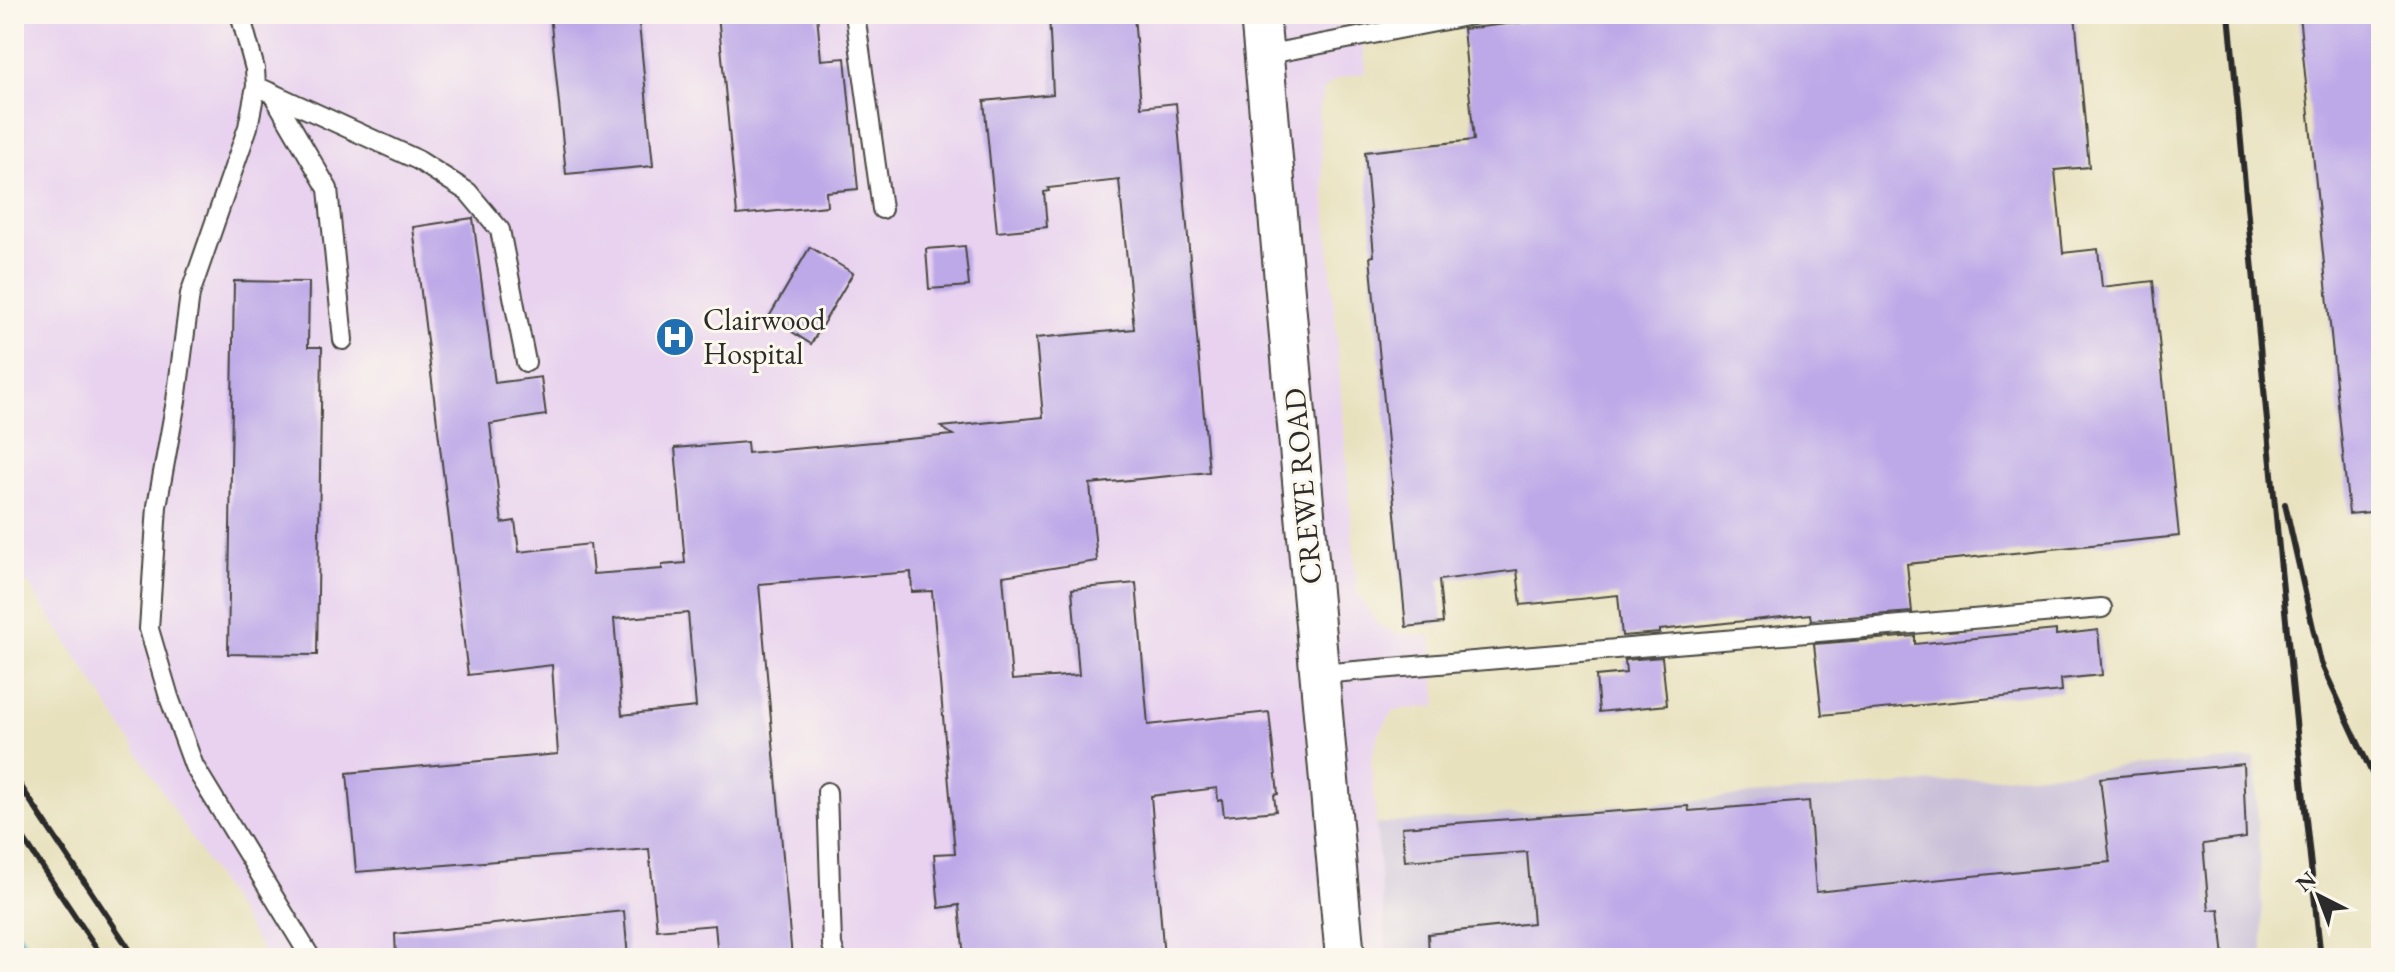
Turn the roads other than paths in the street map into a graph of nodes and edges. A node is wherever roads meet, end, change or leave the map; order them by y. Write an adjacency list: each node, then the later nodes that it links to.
1 (240, 14): 6 (lane)
2 (855, 14): 7 (lane)
3 (1260, 14): 5 (street, CREWE ROAD)
4 (1477, 14): 5 (lane)
5 (1264, 55): 11 (street, CREWE ROAD)
6 (264, 89): 8 (lane); 9 (lane); 13 (lane)
7 (882, 209)
8 (343, 340)
9 (526, 362)
10 (2102, 608): 11 (lane)
11 (1320, 674): 15 (street, CREWE ROAD)
12 (827, 792): 14 (lane)
13 (311, 958)
14 (836, 958)
15 (1345, 958)

